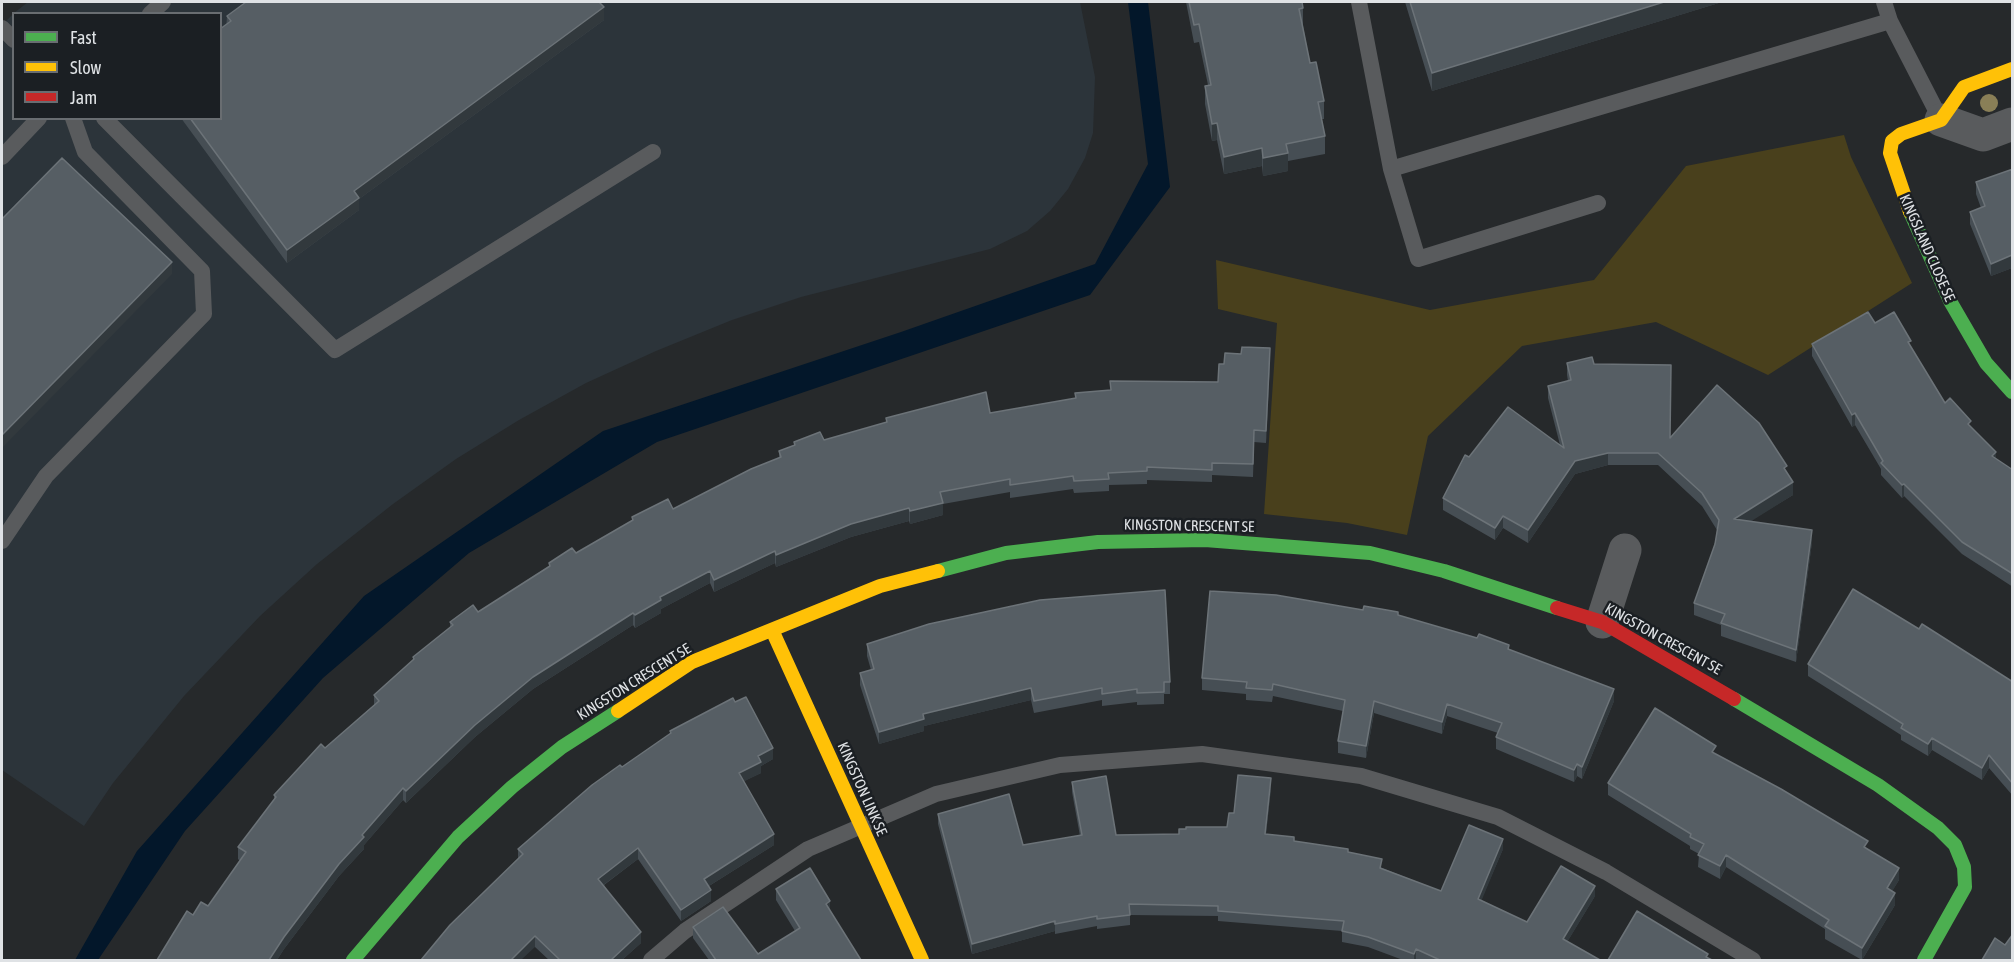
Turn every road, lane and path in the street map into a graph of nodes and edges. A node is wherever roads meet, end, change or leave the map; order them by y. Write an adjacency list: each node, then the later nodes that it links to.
1 (1359, 2): 12 (lane)
2 (1884, 2): 3 (lane)
3 (1890, 21): 8 (lane); 12 (lane)
4 (2013, 69): 8 (street)
5 (37, 120): 11 (lane)
6 (74, 120): 15 (lane)
7 (106, 120): 10 (lane)
8 (1941, 120): 9 (street); 14 (street, KINGSLAND CLOSE SE)
9 (2013, 124)
10 (653, 152)
11 (2, 157)
12 (1391, 169): 13 (lane)
13 (1598, 203)
14 (2013, 392)
15 (2, 541)
16 (1625, 550): 17 (street)
17 (1602, 622): 18 (street, KINGSTON CRESCENT SE); 24 (street, KINGSTON CRESCENT SE)
18 (772, 630): 19 (street, KINGSTON LINK SE); 20 (street, KINGSTON CRESCENT SE)
19 (860, 826): 21 (lane); 22 (street, KINGSTON LINK SE); 23 (lane)
20 (353, 960)
21 (651, 960)
22 (922, 960)
23 (1753, 960)
24 (1924, 960)

